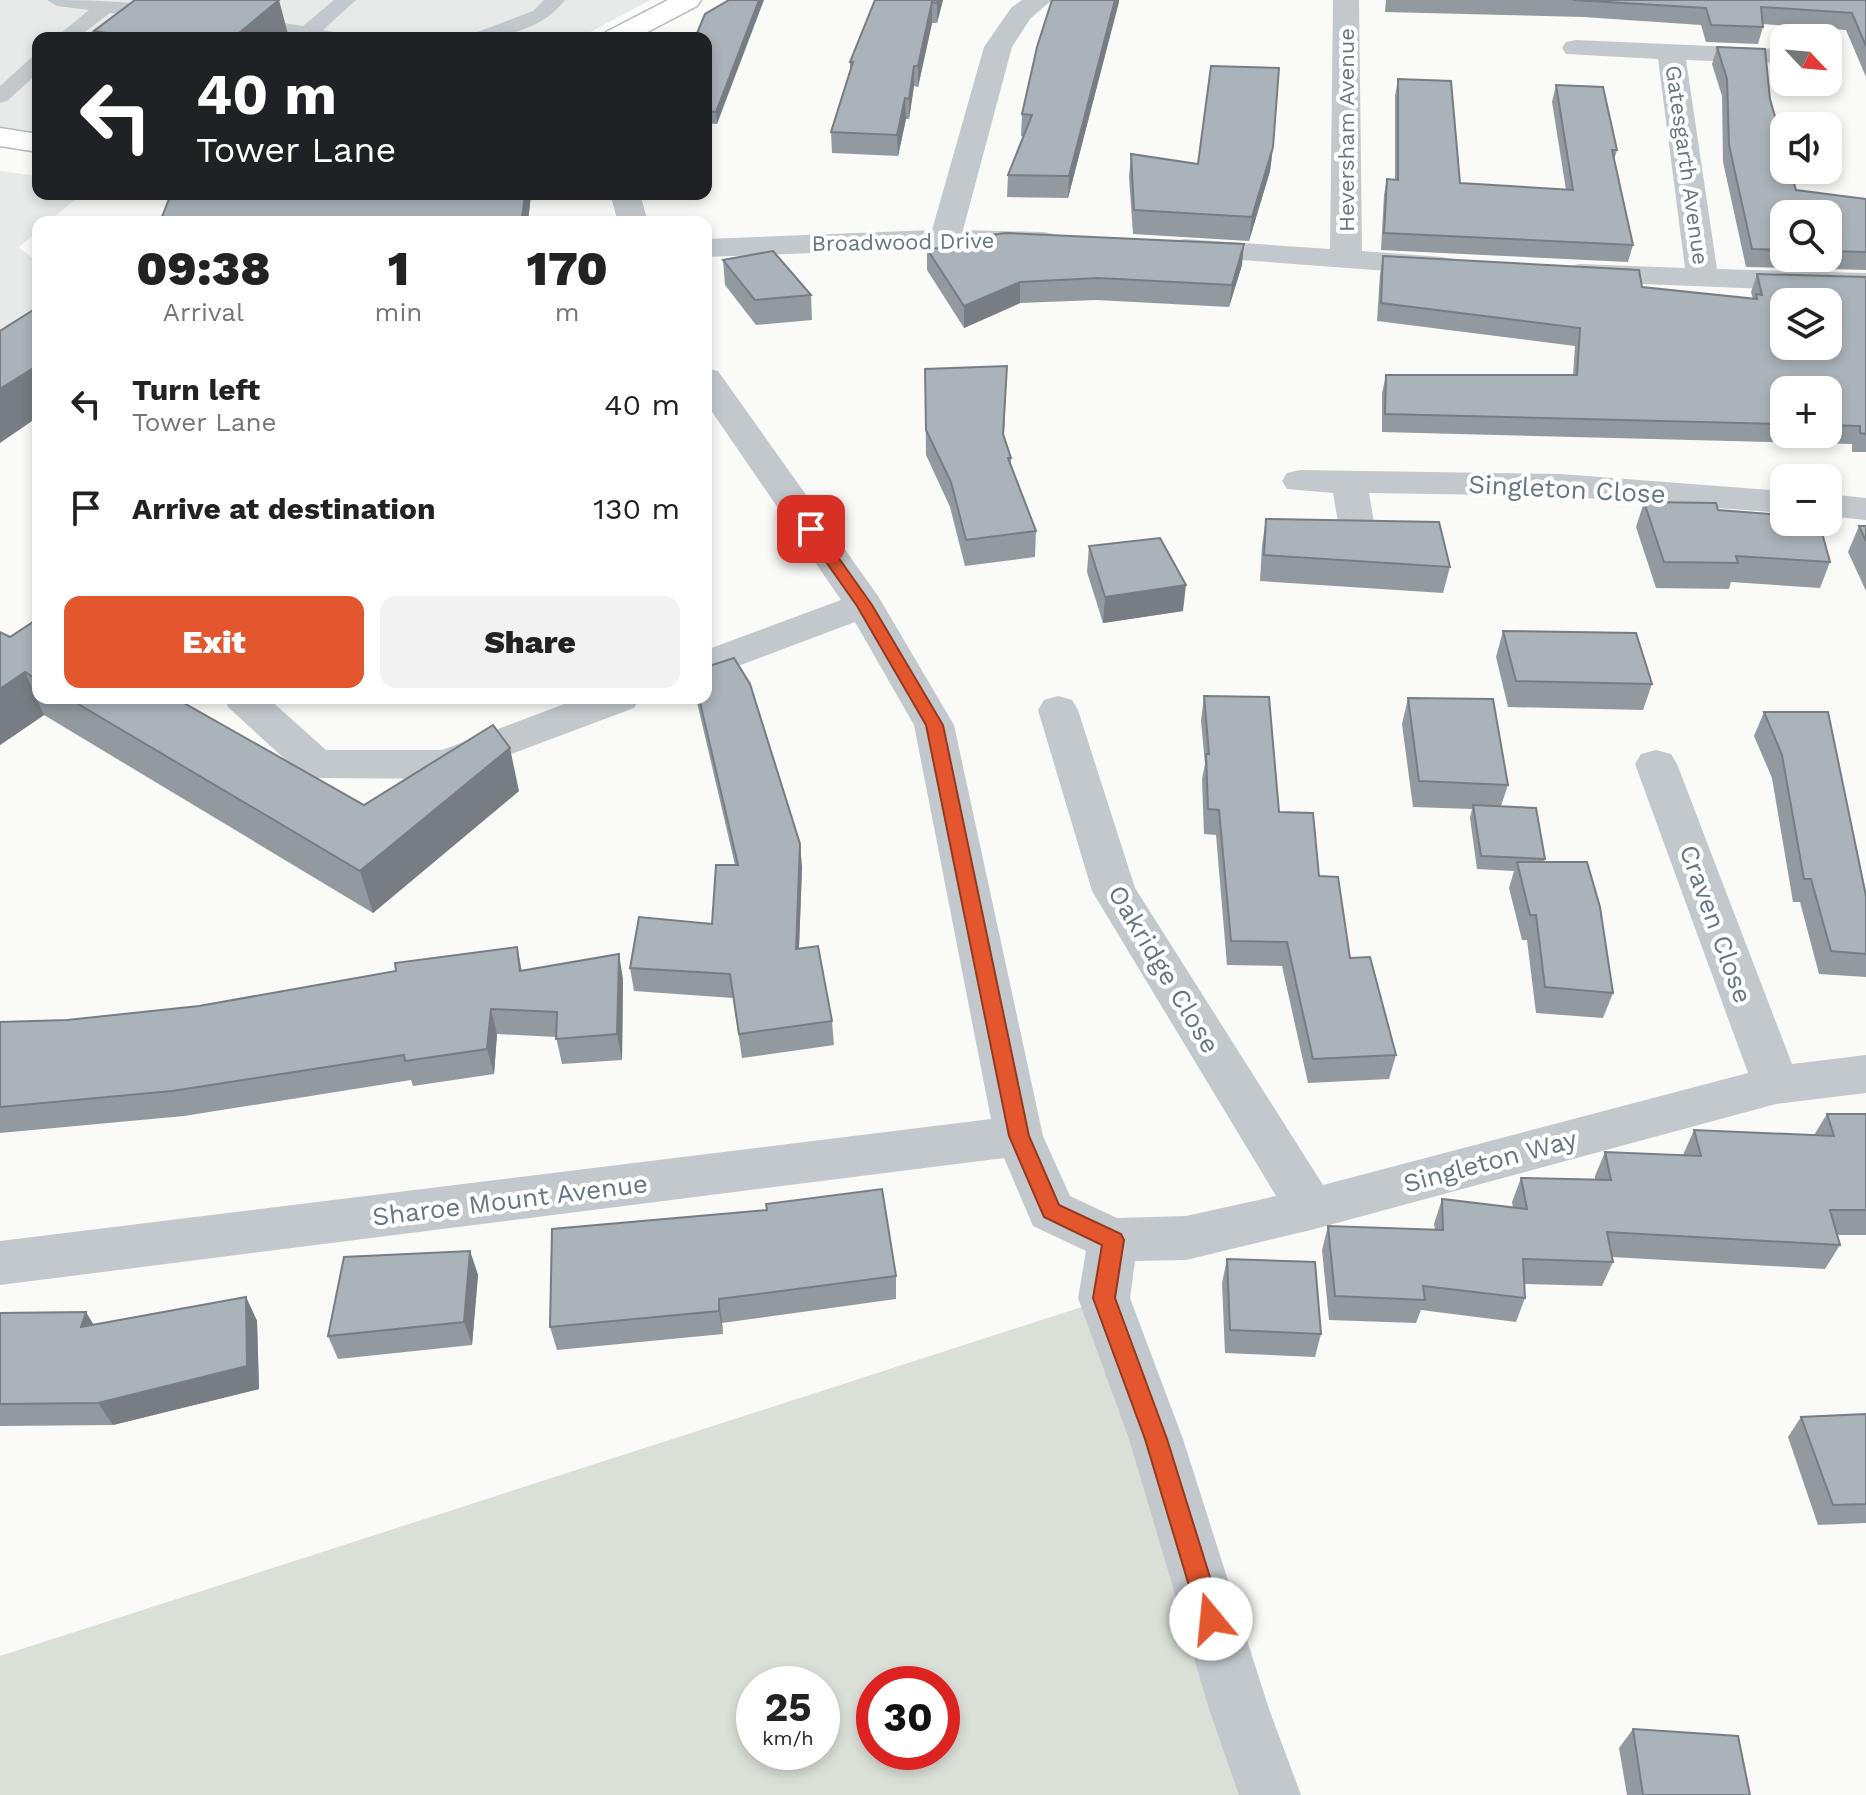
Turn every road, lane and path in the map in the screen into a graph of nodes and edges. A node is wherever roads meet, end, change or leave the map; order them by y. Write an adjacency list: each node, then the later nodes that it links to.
1 (57, 0): 7 (lane)
2 (346, 0): 12 (lane)
3 (555, 0): 13 (lane)
4 (688, 0): 14 (street)
5 (1039, 0): 22 (street)
6 (1346, 0): 26 (street, Heversham Avenue)
7 (104, 8): 8 (lane); 10 (lane)
8 (180, 15)
9 (224, 20): 11 (lane)
10 (73, 32)
11 (301, 32)
12 (308, 32)
13 (495, 32)
14 (627, 32)
15 (1576, 48): 16 (street, Gatesgarth Avenue)
16 (1671, 52): 17 (street, Gatesgarth Avenue); 29 (street, Gatesgarth Avenue)
17 (1768, 55)
18 (32, 68): 19 (lane)
19 (0, 97)
20 (0, 137): 21 (street)
21 (32, 142)
22 (945, 239): 23 (street, Broadwood Drive); 25 (street, Broadwood Drive)
23 (1067, 241)
24 (1160, 247): 26 (street)
25 (712, 248)
26 (1346, 260): 27 (street)
27 (1464, 268)
28 (1544, 272): 29 (street)
29 (1702, 278): 30 (street)
30 (1866, 283)
31 (712, 387): 38 (street)
32 (1300, 481): 33 (street, Singleton Close)
33 (1349, 482): 34 (street, Singleton Close); 37 (street)
34 (1770, 501)
35 (1842, 506): 36 (street)
36 (1866, 509)
37 (1356, 522)
38 (864, 605): 39 (street); 46 (street)
39 (712, 663)
40 (250, 704): 41 (street)
41 (604, 704)
42 (1058, 710): 47 (street, Oakridge Close)
43 (1656, 764): 45 (street, Craven Close)
44 (1866, 1074): 45 (street, Singleton Way)
45 (1776, 1085): 47 (street, Singleton Way)
46 (1019, 1136): 48 (street); 49 (street, Sharoe Mount Avenue)
47 (1311, 1209): 48 (street, Singleton Way)
48 (1113, 1240): 50 (street)
49 (0, 1263)
50 (1270, 1795)

